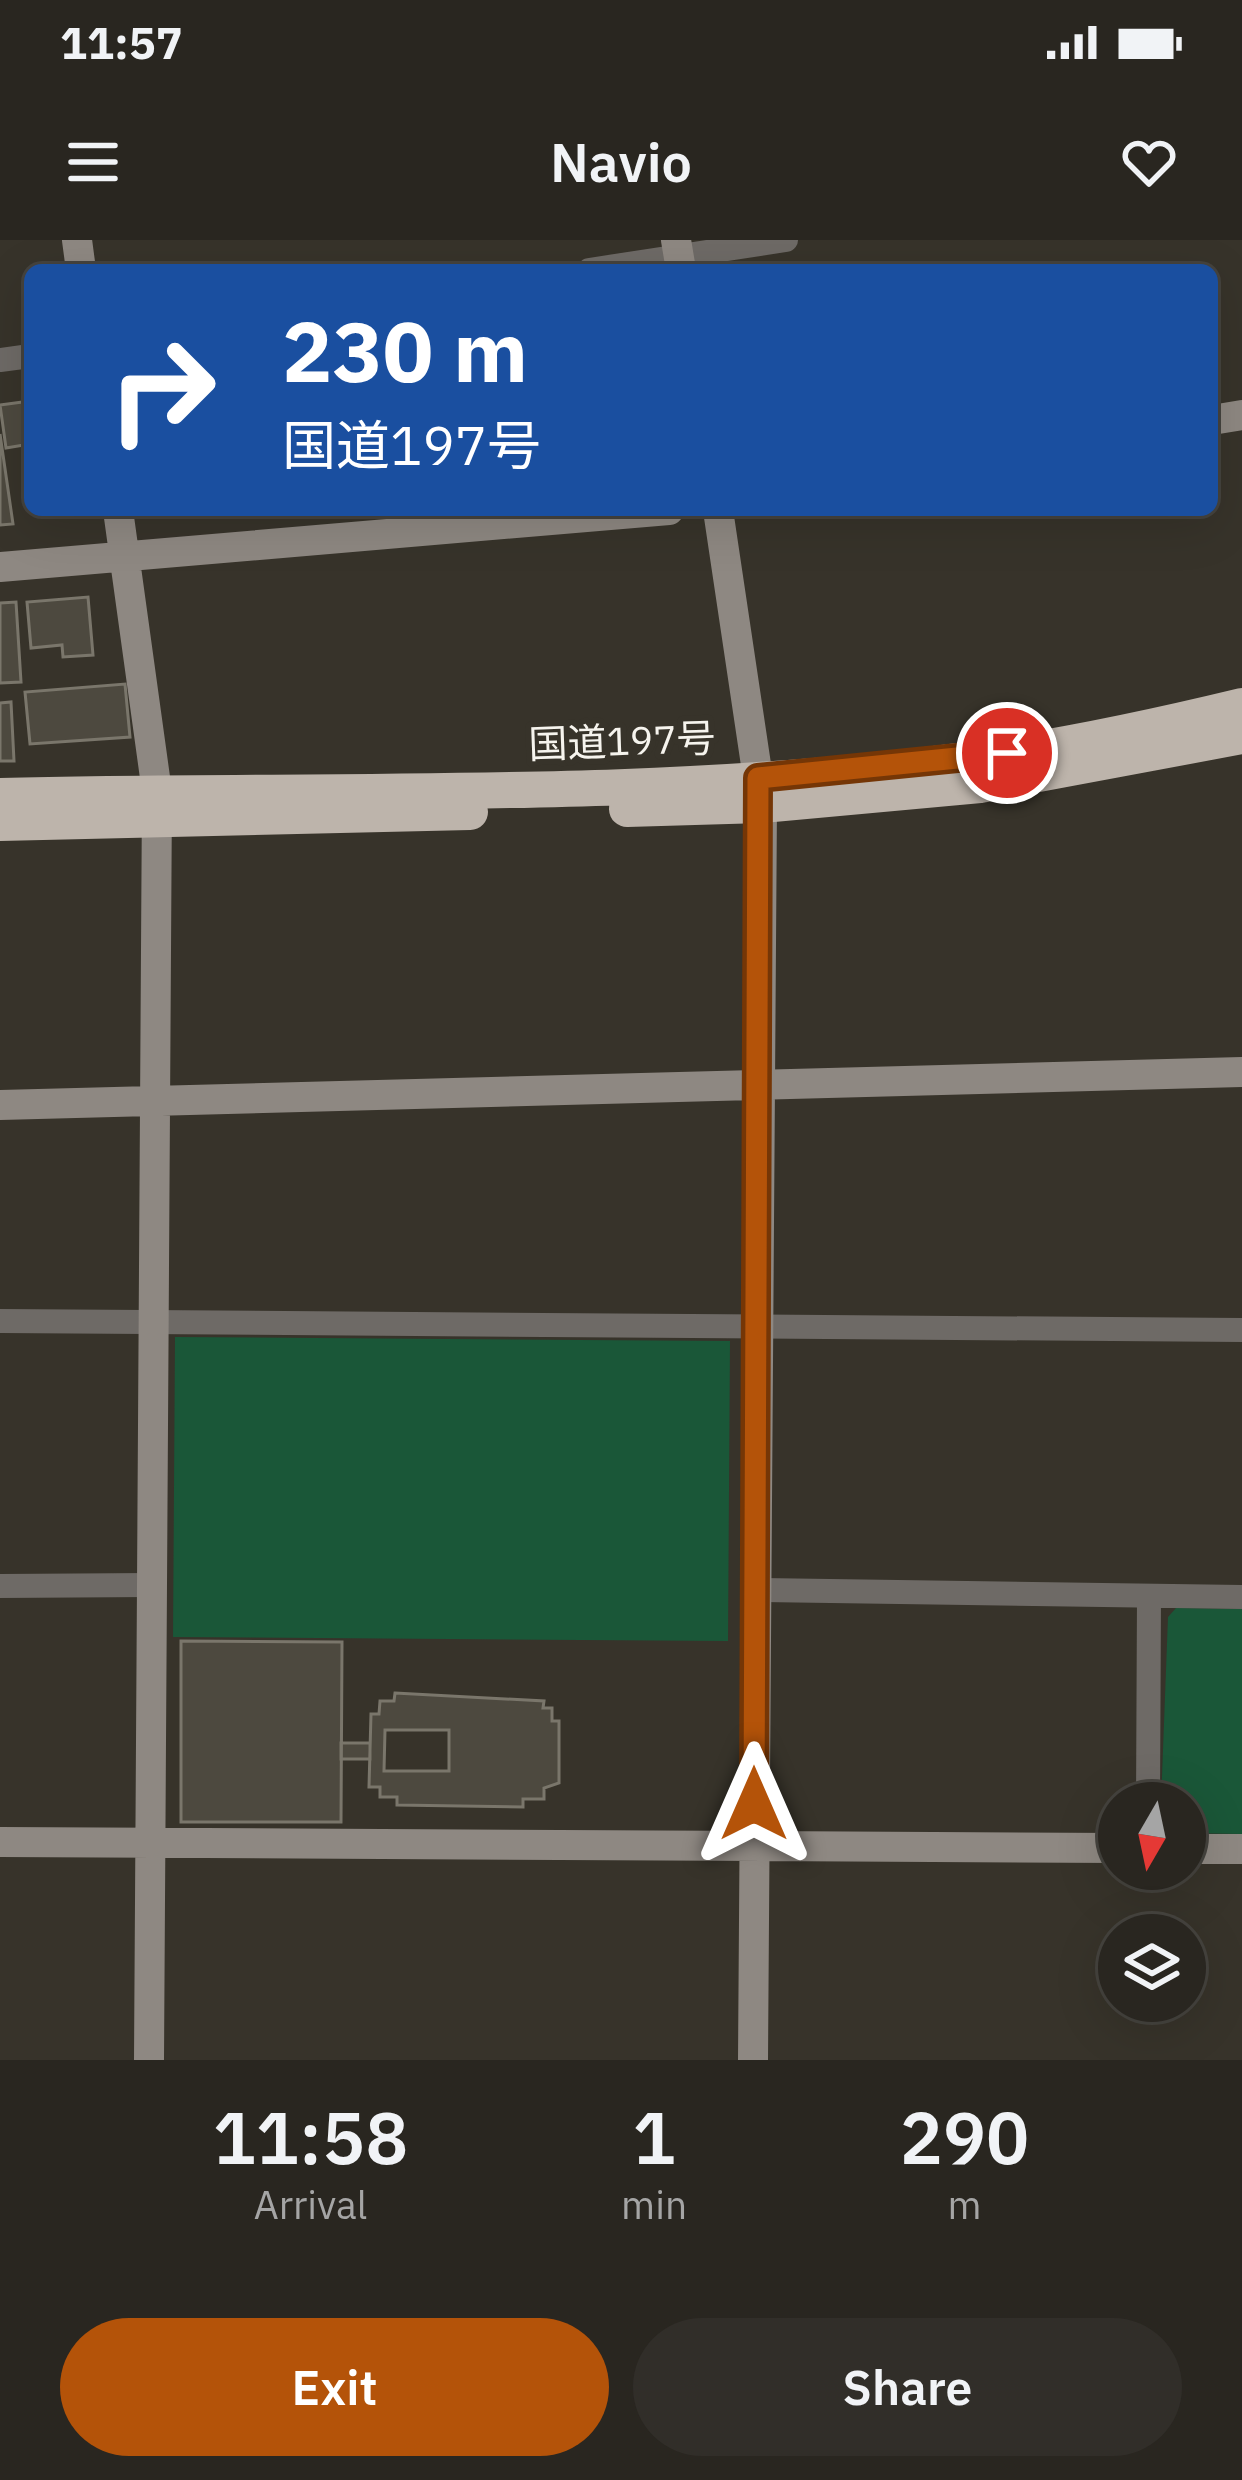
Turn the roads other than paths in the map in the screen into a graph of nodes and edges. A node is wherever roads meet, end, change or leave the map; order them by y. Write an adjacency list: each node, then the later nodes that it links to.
1 (786, 240): 2 (street)
2 (678, 256): 3 (street)
3 (628, 264)
4 (119, 516): 7 (street)
5 (598, 516): 7 (street)
6 (719, 516): 11 (street)
7 (125, 556): 8 (street); 13 (street)
8 (0, 567)
9 (1242, 706): 11 (highway, 国道197号)
10 (1242, 736): 11 (highway, 国道197号)
11 (760, 791): 13 (highway, 国道197号); 16 (street)
12 (0, 796): 13 (highway, 国道197号)
13 (156, 806): 14 (highway, 国道197号); 17 (street)
14 (0, 823)
15 (1242, 1072): 16 (street)
16 (760, 1085): 17 (street); 21 (street)
17 (154, 1101): 18 (street); 20 (street)
18 (0, 1105)
19 (0, 1321): 20 (street)
20 (152, 1322): 21 (street); 23 (street)
21 (758, 1327): 22 (street); 25 (street)
22 (1242, 1330)
23 (151, 1585): 24 (street); 30 (street)
24 (0, 1586)
25 (756, 1590): 26 (street); 31 (street)
26 (1150, 1596): 27 (street); 28 (street)
27 (1242, 1598)
28 (1148, 1782)
29 (0, 1842): 30 (street)
30 (150, 1843): 31 (street); 35 (street)
31 (754, 1846): 32 (street); 36 (street)
32 (1098, 1848)
33 (1206, 1849): 34 (street)
34 (1242, 1849)
35 (149, 2060)
36 (753, 2060)

